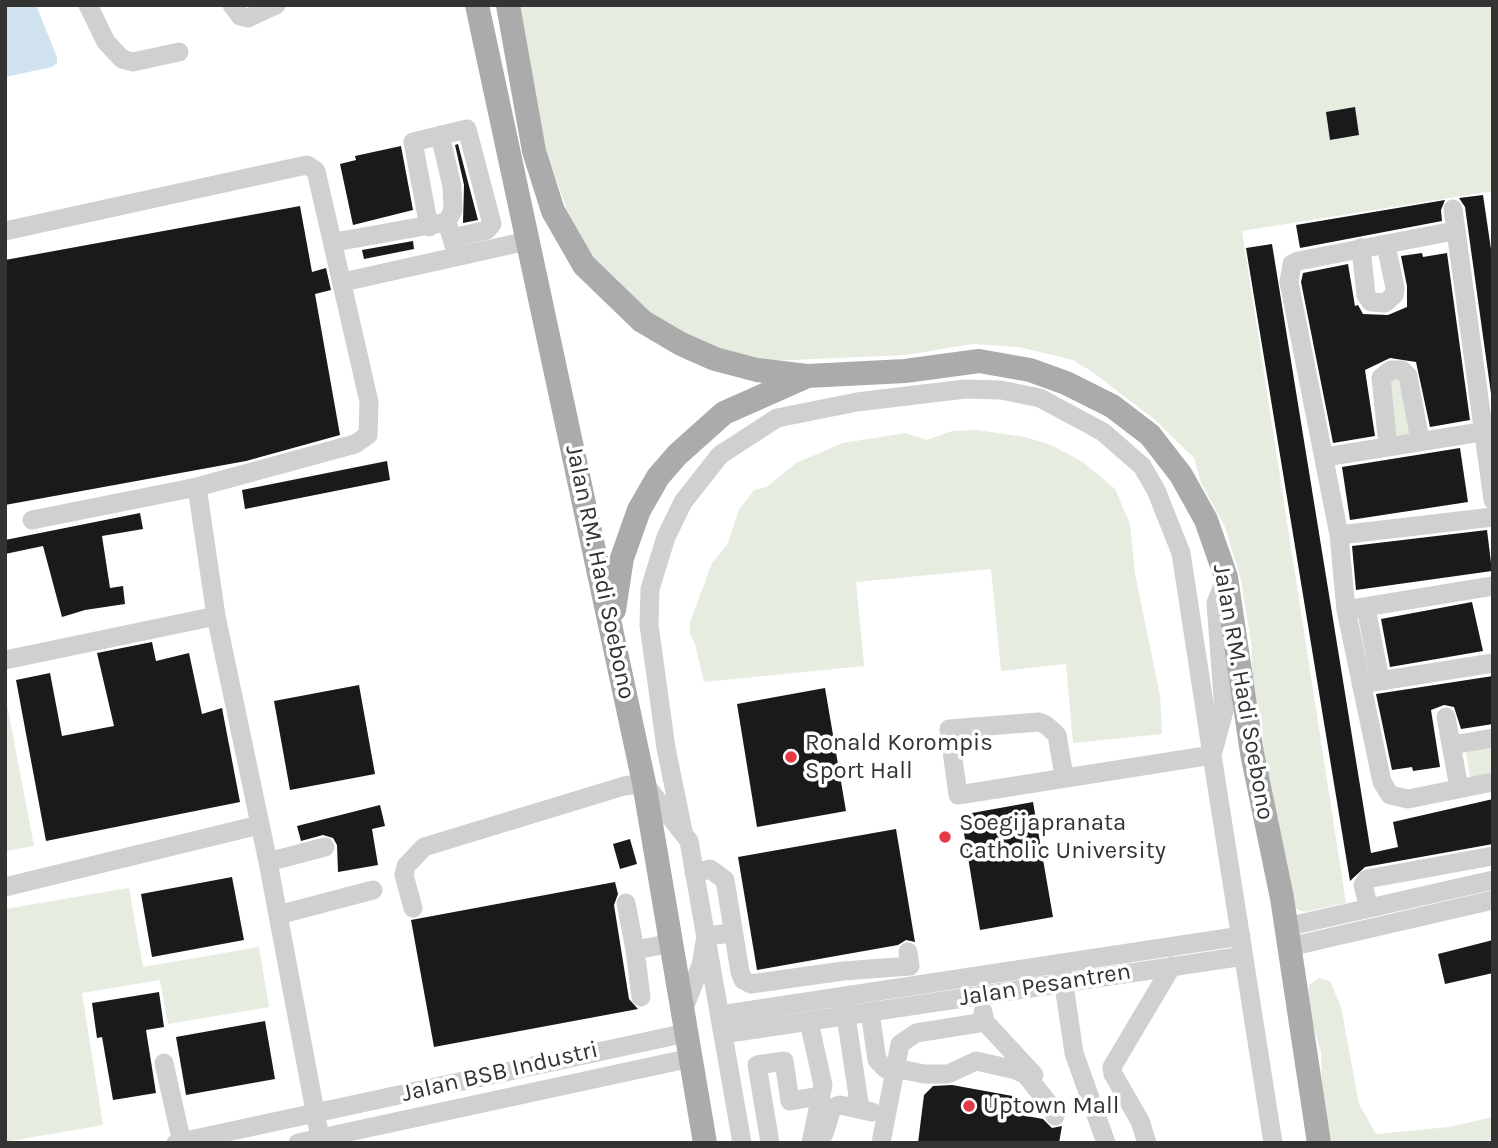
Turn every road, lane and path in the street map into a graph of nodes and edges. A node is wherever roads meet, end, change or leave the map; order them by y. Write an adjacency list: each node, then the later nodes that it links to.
1 (88, 5): 6 (street)
2 (232, 5): 3 (street)
3 (276, 5)
4 (477, 5): 14 (main road, Jalan RM. Hadi Soebono)
5 (508, 5): 19 (main road, Jalan RM. Hadi Soebono)
6 (179, 52)
7 (440, 135): 8 (street); 9 (street); 13 (street)
8 (482, 182): 9 (street); 13 (street)
9 (452, 186): 13 (street)
10 (1453, 209): 12 (street)
11 (5, 231): 15 (street)
12 (1454, 231): 16 (street); 20 (street)
13 (446, 236): 14 (street); 15 (street); 18 (street)
14 (527, 241): 33 (main road, Jalan RM. Hadi Soebono)
15 (335, 242): 18 (street)
16 (1386, 245): 17 (street); 17 (street)
17 (1361, 248): 23 (street)
18 (343, 282): 24 (street)
19 (807, 376): 29 (main road, Jalan RM. Hadi Soebono); 33 (main road)
20 (1489, 430): 21 (street); 25 (street)
21 (1420, 440): 22 (street); 22 (street)
22 (1388, 446): 23 (street)
23 (1325, 457): 28 (street)
24 (197, 487): 27 (street); 32 (street)
25 (1493, 500)
26 (1493, 517): 28 (street)
27 (32, 520)
28 (1339, 535): 31 (street)
29 (1226, 577): 40 (street); 62 (main road, Jalan RM. Hadi Soebono)
30 (1493, 586): 31 (street)
31 (1356, 609): 36 (street)
32 (216, 616): 34 (street); 45 (street)
33 (612, 624): 43 (main road, Jalan RM. Hadi Soebono)
34 (5, 660)
35 (1493, 663): 36 (street)
36 (1370, 682): 44 (street)
37 (1446, 717): 39 (street)
38 (1493, 738): 39 (street)
39 (1452, 745): 44 (street)
40 (1212, 755): 41 (street); 46 (street); 61 (street)
41 (1064, 776): 41 (street)
42 (1493, 782): 44 (street)
43 (644, 783): 46 (street); 56 (street); 63 (main road, Jalan RM. Hadi Soebono)
44 (1459, 788)
45 (258, 825): 49 (street); 52 (street)
46 (683, 831): 50 (street)
47 (325, 847): 49 (street)
48 (1493, 856): 57 (street)
49 (268, 862): 58 (street)
50 (694, 873): 59 (street); 60 (street)
51 (1493, 880): 57 (street)
52 (5, 887)
53 (373, 890): 58 (street)
54 (1493, 901): 62 (street)
55 (625, 903): 64 (street)
56 (413, 908)
57 (1369, 908): 62 (street)
58 (278, 915): 86 (street)
59 (733, 933): 60 (street); 65 (street)
60 (705, 936): 75 (street); 78 (street)
61 (1241, 936): 66 (street); 67 (street, Jalan Pesantren)
62 (1287, 937): 100 (main road, Jalan RM. Hadi Soebono)
63 (673, 943): 64 (street); 75 (main road, Jalan RM. Hadi Soebono)
64 (635, 950): 72 (street)
65 (908, 952)
66 (1244, 956): 68 (street, Jalan Pesantren); 99 (street)
67 (1061, 964): 69 (street); 70 (street, Jalan Pesantren)
68 (1172, 966): 69 (street, Jalan Pesantren); 98 (street)
69 (1065, 983): 70 (street, Jalan Pesantren); 97 (street)
70 (979, 986): 71 (street, Jalan Pesantren); 73 (street, Jalan Pesantren); 77 (street)
71 (843, 995): 74 (street); 78 (street, Jalan Pesantren)
72 (642, 997)
73 (870, 1012): 74 (street, Jalan Pesantren); 82 (street)
74 (846, 1016): 76 (street, Jalan Pesantren); 85 (street)
75 (685, 1021): 79 (main road, Jalan RM. Hadi Soebono); 81 (street, Jalan BSB Industri)
76 (809, 1022): 78 (street, Jalan Pesantren); 84 (street)
77 (985, 1022): 82 (street); 82 (street)
78 (722, 1024): 92 (street)
79 (691, 1058): 83 (street, Jalan BSB Industri); 91 (main road, Jalan RM. Hadi Soebono)
80 (164, 1063): 89 (street)
81 (517, 1068): 83 (street); 86 (street, Jalan BSB Industri)
82 (891, 1069): 87 (street)
83 (524, 1095): 88 (street, Jalan BSB Industri)
84 (820, 1096): 93 (street); 94 (street)
85 (860, 1109): 87 (street); 95 (street)
86 (315, 1114): 88 (street); 89 (street, Jalan BSB Industri)
87 (887, 1115): 96 (street)
88 (320, 1140): 90 (street, Jalan BSB Industri)
89 (180, 1142)
90 (298, 1143)
91 (705, 1143)
92 (742, 1143)
93 (770, 1143)
94 (811, 1143)
95 (823, 1143)
96 (881, 1143)
97 (1106, 1143)
98 (1147, 1143)
99 (1273, 1143)
100 (1319, 1143)

